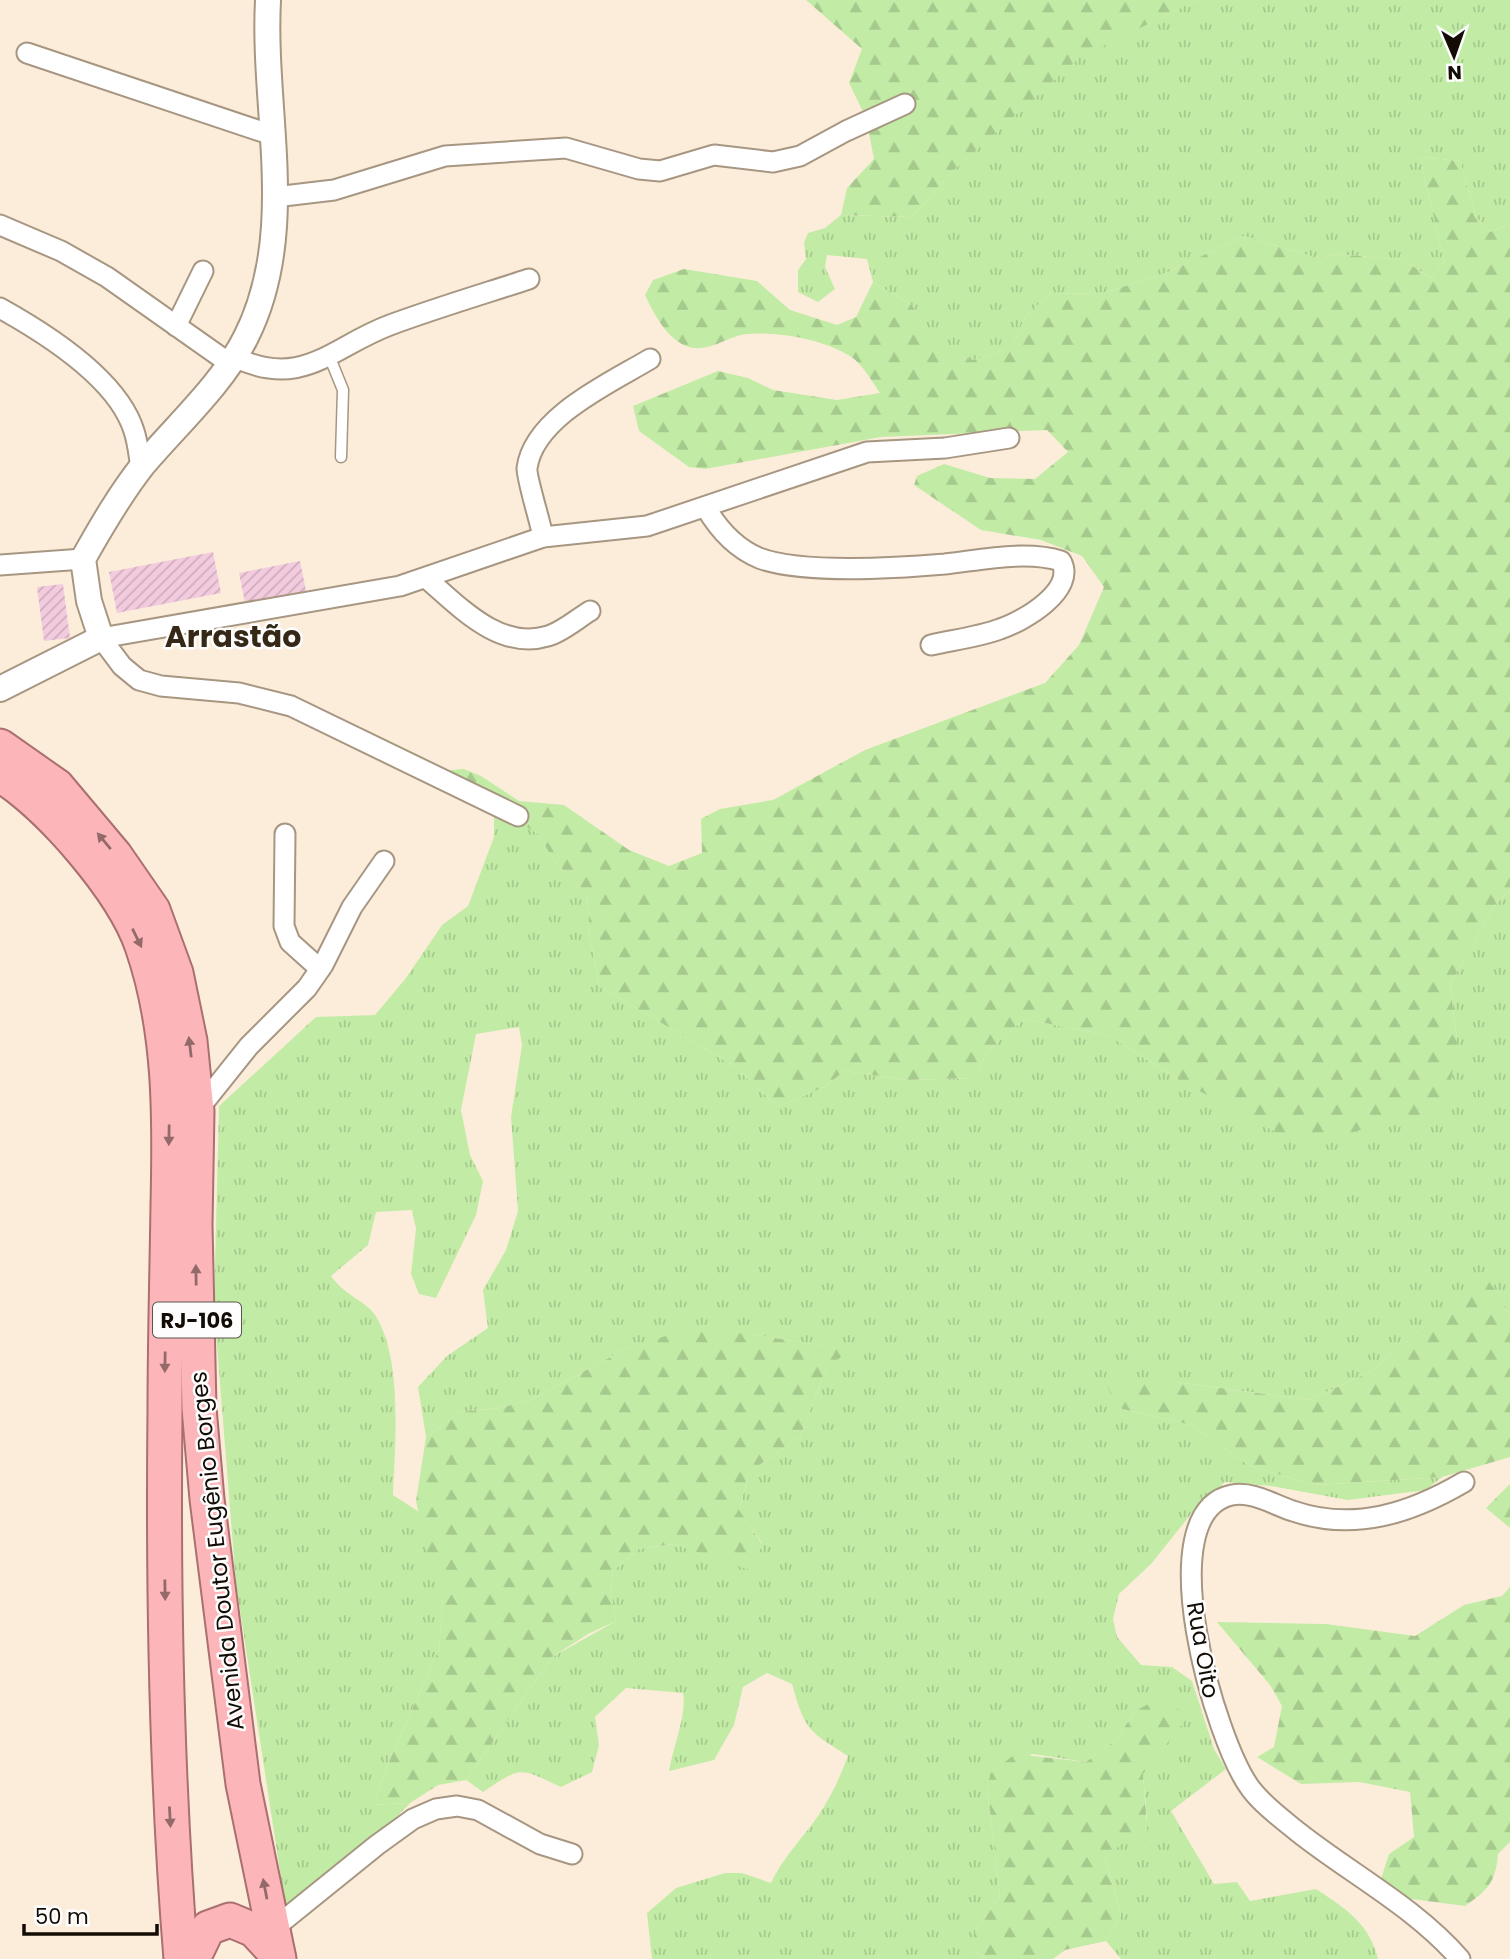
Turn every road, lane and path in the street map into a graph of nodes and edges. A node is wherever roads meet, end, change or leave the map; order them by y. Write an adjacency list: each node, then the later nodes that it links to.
1 (268, 0): 4 (street)
2 (27, 53): 4 (street)
3 (905, 104): 5 (street)
4 (272, 135): 5 (street)
5 (275, 197): 13 (street)
6 (0, 225): 10 (street)
7 (203, 271): 10 (street)
8 (529, 279): 11 (street)
9 (0, 308): 16 (street)
10 (176, 326): 13 (street)
11 (330, 358): 13 (street); 15 (lane)
12 (650, 359): 18 (street)
13 (232, 360): 16 (street)
14 (1009, 438): 17 (street)
15 (341, 457)
16 (141, 468): 19 (street)
17 (706, 508): 18 (street); 24 (street)
18 (543, 537): 21 (street)
19 (83, 559): 20 (street); 23 (street)
20 (0, 565)
21 (426, 578): 22 (street); 23 (street)
22 (590, 611)
23 (101, 638): 25 (street); 28 (street)
24 (931, 645)
25 (0, 689)
26 (0, 746): 32 (highway, Avenida Doutor Eugênio Borges / RJ-106, one-way to 26)
27 (0, 775): 36 (highway, Avenida Doutor Eugênio Borges / RJ-106, one-way to 36)
28 (518, 817)
29 (285, 834): 31 (street)
30 (384, 861): 31 (street)
31 (320, 970): 32 (street)
32 (197, 1111): 35 (highway, Avenida Doutor Eugênio Borges / RJ-106, one-way to 32)
33 (1464, 1482): 38 (street, Rua Oito)
34 (572, 1854): 35 (street)
35 (277, 1948): 37 (highway)
36 (181, 1959)
37 (193, 1959)
38 (1460, 1959)

